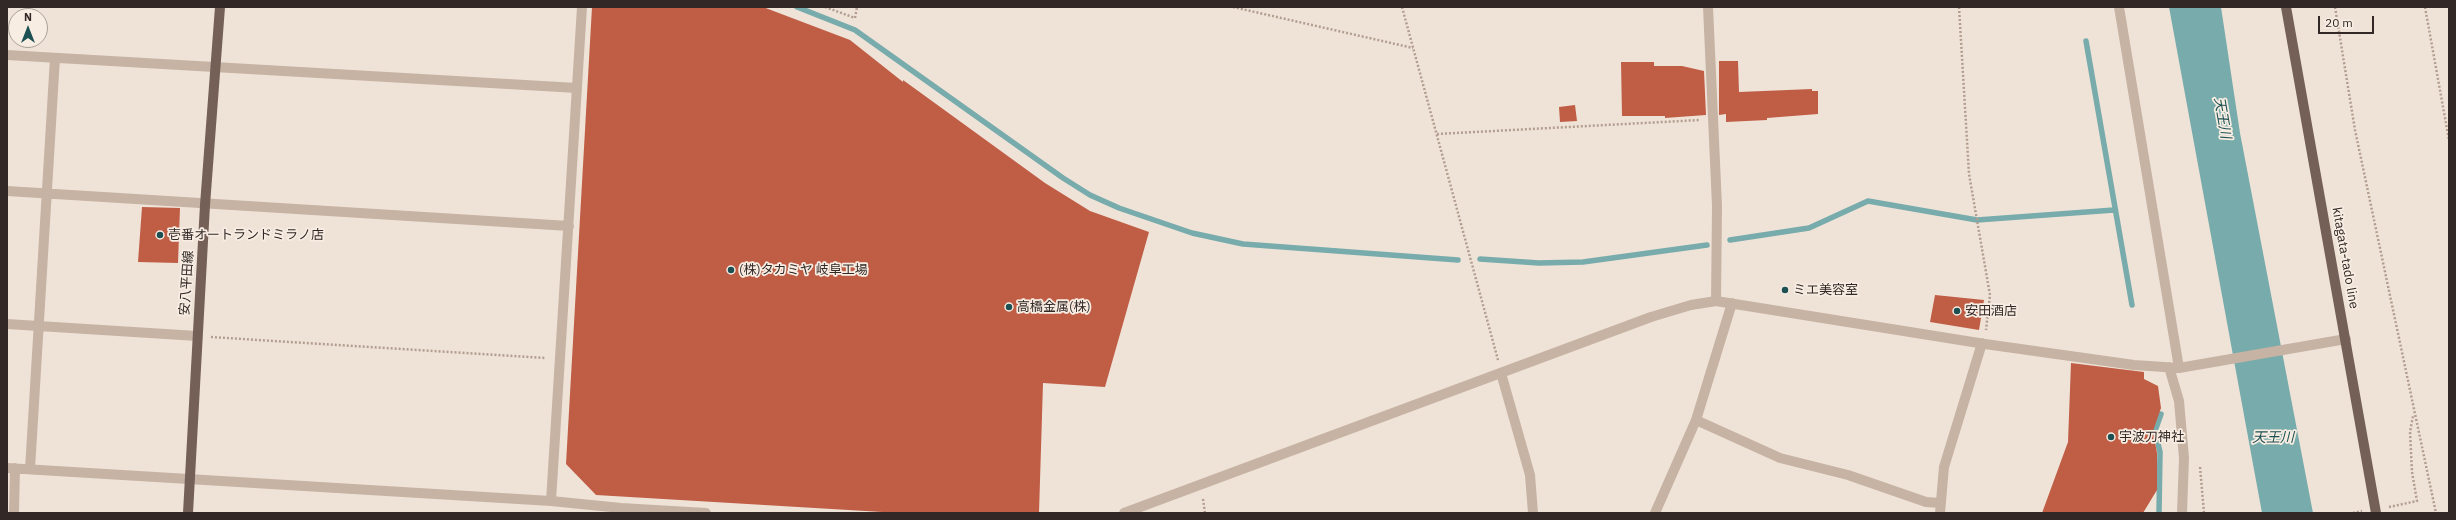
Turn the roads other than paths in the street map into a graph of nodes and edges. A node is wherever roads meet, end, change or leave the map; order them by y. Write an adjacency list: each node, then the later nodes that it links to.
1 (220, 7): 8 (main road, 安八平田線)
2 (582, 7): 9 (street)
3 (1708, 7): 14 (street)
4 (2118, 7): 21 (street)
5 (2286, 7): 19 (main road, kitagata-tado line)
6 (7, 55): 7 (street)
7 (55, 58): 8 (street); 11 (street)
8 (216, 66): 9 (street); 12 (main road, 安八平田線)
9 (577, 88): 13 (street)
10 (7, 191): 11 (street)
11 (48, 194): 12 (street); 17 (street)
12 (205, 205): 13 (street); 18 (main road, 安八平田線)
13 (569, 226): 27 (street)
14 (1716, 301): 15 (street); 22 (street)
15 (1732, 303): 20 (street); 23 (street)
16 (7, 324): 17 (street)
17 (39, 326): 18 (street); 25 (street)
18 (197, 336): 26 (main road, 安八平田線)
19 (2346, 339): 21 (street); 37 (main road, kitagata-tado line)
20 (1983, 344): 21 (street); 28 (street)
21 (2174, 368): 36 (street)
22 (1501, 373): 33 (street); 34 (street)
23 (1696, 420): 28 (street); 35 (street)
24 (11, 468): 25 (street); 30 (street)
25 (30, 469): 26 (street)
26 (188, 480): 27 (street); 31 (main road, 安八平田線)
27 (551, 501): 29 (street)
28 (1941, 508)
29 (620, 511): 32 (street)
30 (14, 513)
31 (188, 513)
32 (706, 513)
33 (1124, 513)
34 (1533, 513)
35 (1655, 513)
36 (2182, 513)
37 (2376, 513)

